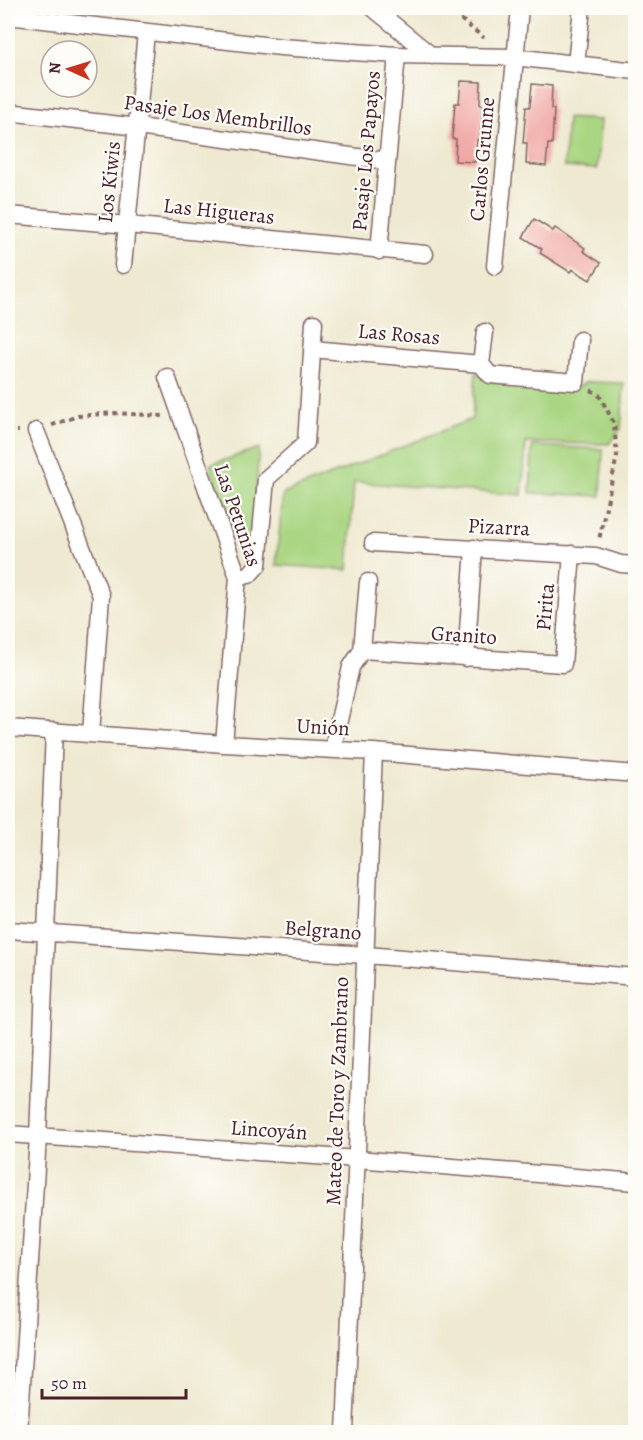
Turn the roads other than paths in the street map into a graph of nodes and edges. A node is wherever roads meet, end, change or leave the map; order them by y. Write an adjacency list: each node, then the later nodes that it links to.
1 (373, 8): 7 (street)
2 (520, 8): 8 (street, Carlos Grunne)
3 (582, 8): 9 (street)
4 (8, 16): 5 (street)
5 (146, 33): 6 (street); 12 (street, Los Kiwis)
6 (397, 55): 7 (street); 13 (street, Pasaje Los Papayos)
7 (432, 56): 8 (street)
8 (514, 57): 9 (street); 19 (street, Carlos Grunne)
9 (576, 64): 10 (street)
10 (636, 71)
11 (8, 112): 12 (street, Pasaje Los Membrillos)
12 (138, 126): 13 (street, Pasaje Los Membrillos); 15 (street, Los Kiwis)
13 (387, 161): 16 (street, Pasaje Los Papayos)
14 (8, 215): 15 (street, Las Higueras)
15 (128, 225): 16 (street, Las Higueras); 18 (street, Los Kiwis)
16 (379, 250): 17 (street, Las Higueras)
17 (425, 254)
18 (123, 265)
19 (495, 266)
20 (314, 323): 23 (street)
21 (485, 332): 24 (street)
22 (580, 340): 24 (street, Las Rosas)
23 (312, 349): 24 (street, Las Rosas); 31 (street)
24 (482, 364)
25 (166, 377): 31 (street, Las Petunias)
26 (36, 431): 38 (street)
27 (372, 543): 28 (street, Pizarra)
28 (474, 548): 29 (street, Pizarra); 34 (street)
29 (572, 554): 30 (street, Pizarra); 35 (street, Pirita)
30 (628, 565)
31 (238, 577): 39 (street, Las Petunias)
32 (368, 582): 33 (street)
33 (362, 650): 34 (street, Granito); 40 (street)
34 (466, 658): 35 (street, Granito)
35 (563, 664)
36 (8, 728): 37 (street, Unión)
37 (54, 731): 38 (street, Unión); 44 (street)
38 (91, 734): 39 (street, Unión)
39 (224, 744): 40 (street, Unión)
40 (335, 750): 41 (street, Unión)
41 (375, 752): 42 (street, Unión); 45 (street, Mateo de Toro y Zambrano)
42 (636, 774)
43 (8, 930): 44 (street, Belgrano)
44 (45, 933): 45 (street, Belgrano); 48 (street)
45 (366, 955): 46 (street, Belgrano); 49 (street, Mateo de Toro y Zambrano)
46 (636, 977)
47 (8, 1134): 48 (street, Lincoyán)
48 (38, 1137): 49 (street, Lincoyán); 51 (street)
49 (357, 1159): 50 (street, Lincoyán); 52 (street, Mateo de Toro y Zambrano)
50 (636, 1182)
51 (19, 1432)
52 (345, 1432)

